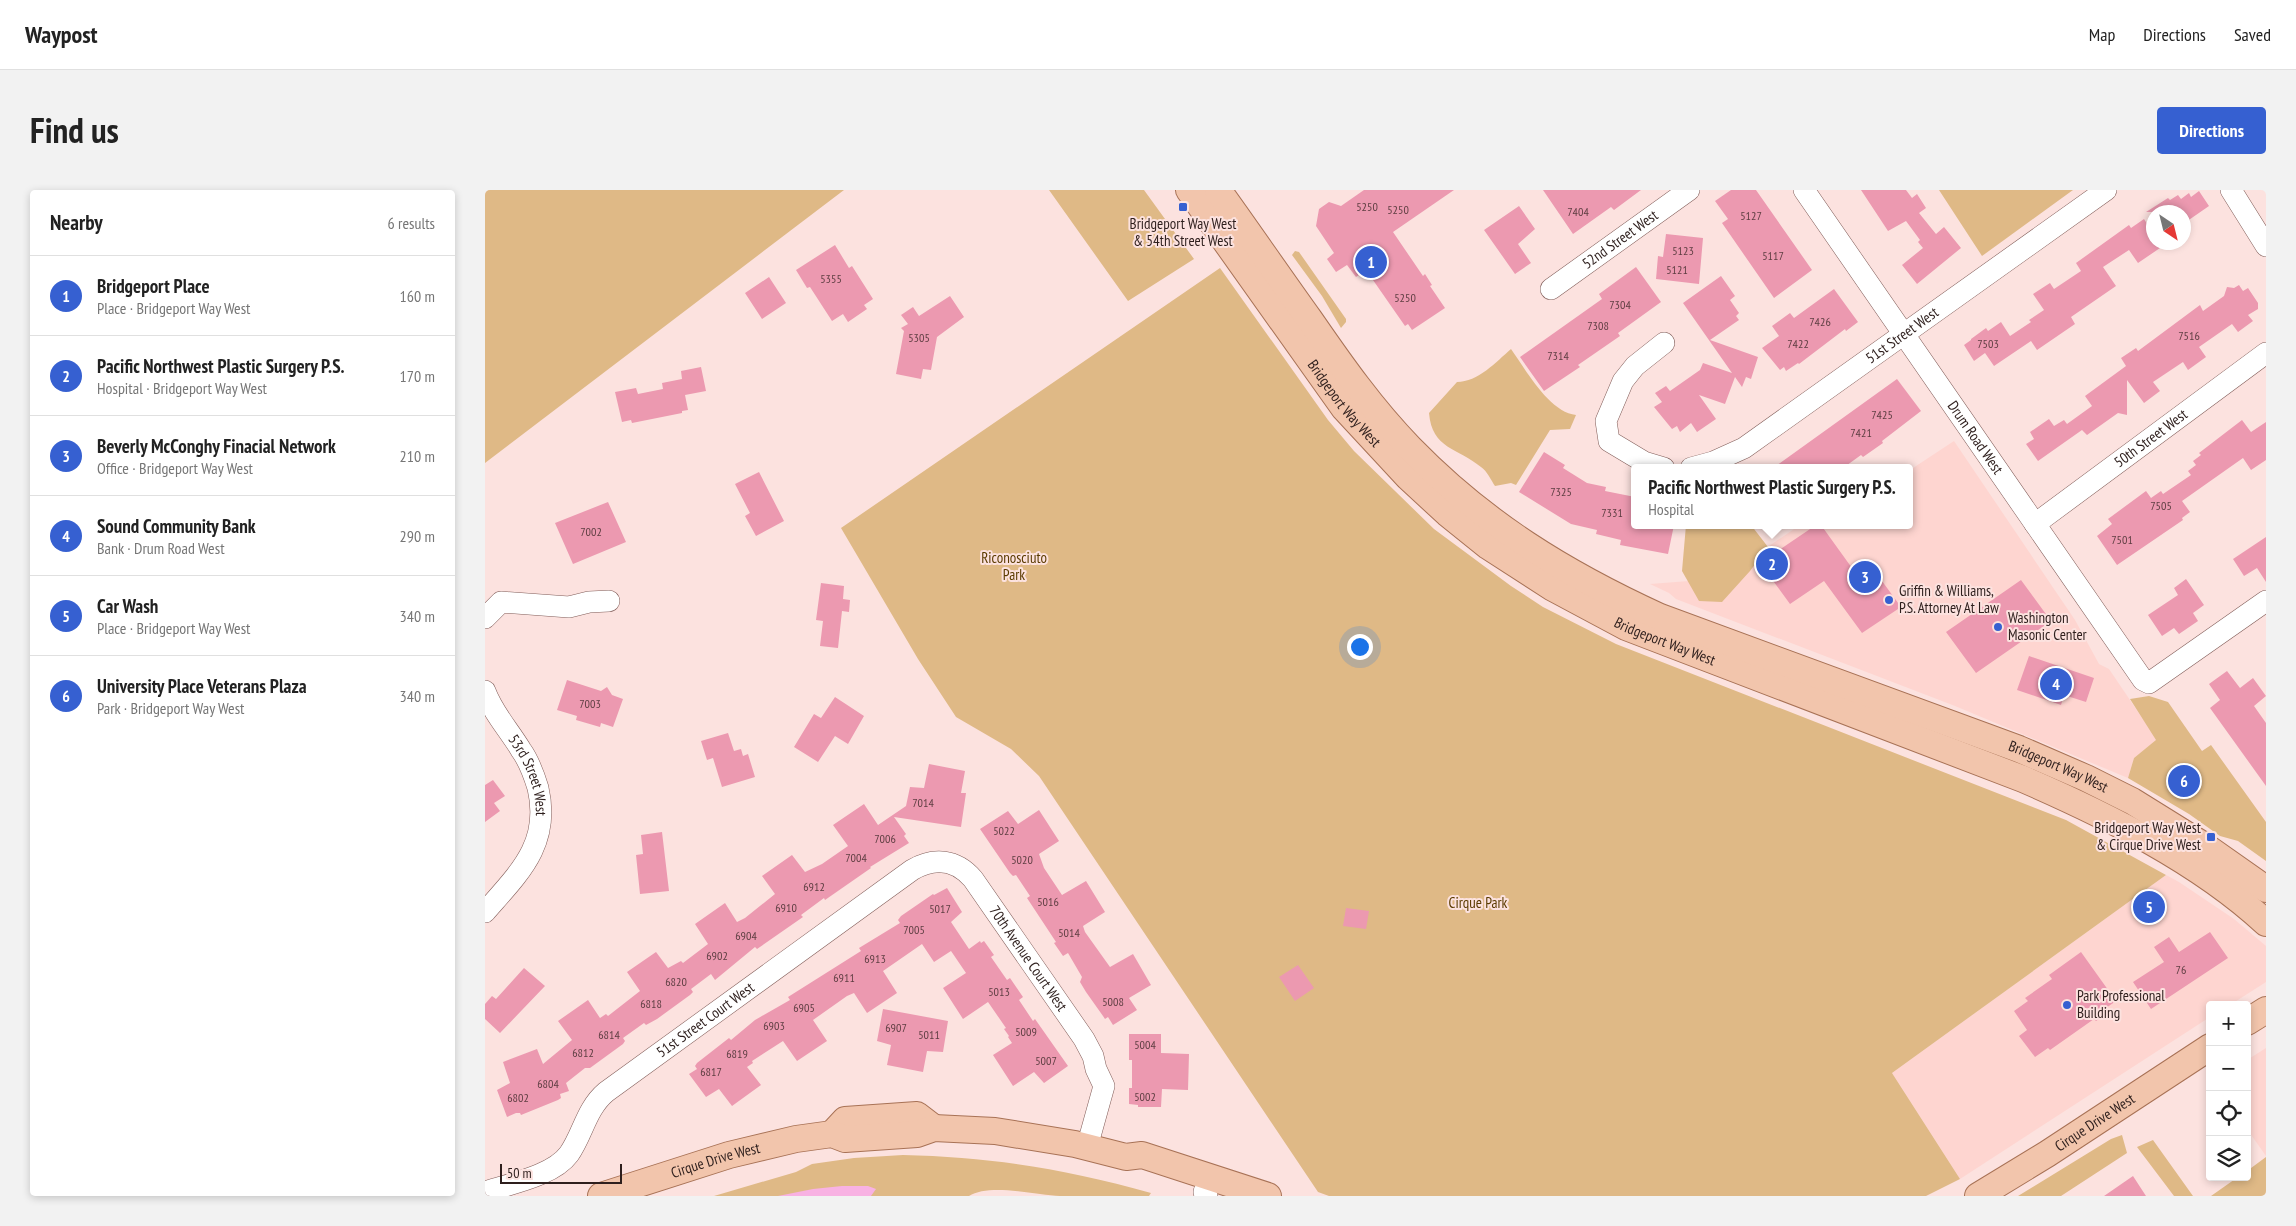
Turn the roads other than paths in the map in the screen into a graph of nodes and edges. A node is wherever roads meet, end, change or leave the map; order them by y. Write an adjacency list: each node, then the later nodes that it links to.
1 (1189, 190): 22 (main road, Bridgeport Way West)
2 (1218, 190): 20 (main road, Bridgeport Way West)
3 (1689, 190): 8 (street, 52nd Street West)
4 (1803, 190): 9 (street, Drum Road West)
5 (2106, 190): 9 (street, 51st Street West)
6 (2231, 190): 7 (street)
7 (2266, 246)
8 (1551, 289)
9 (1904, 335): 13 (street, 51st Street West); 14 (street, Drum Road West)
10 (1664, 343): 12 (street)
11 (2266, 353): 14 (street, 50th Street West)
12 (1651, 464)
13 (1706, 464)
14 (2035, 524): 16 (street, Drum Road West)
15 (609, 601): 17 (street)
16 (2266, 601)
17 (485, 618)
18 (485, 691): 21 (street, 53rd Street West)
19 (944, 862): 26 (street, 70th Avenue Court West); 28 (street, 51st Street Court West)
20 (2266, 889)
21 (485, 912)
22 (2266, 924)
23 (2266, 1010): 24 (main road)
24 (2251, 1019)
25 (2206, 1050): 33 (main road, Cirque Drive West)
26 (1081, 1146): 27 (main road, Cirque Drive West); 29 (main road, Cirque Drive West)
27 (1126, 1157): 30 (main road, Cirque Drive West); 32 (main road, Cirque Drive West)
28 (485, 1192)
29 (629, 1192): 31 (main road, Cirque Drive West)
30 (1209, 1195)
31 (601, 1196)
32 (1269, 1196)
33 (1978, 1196)

